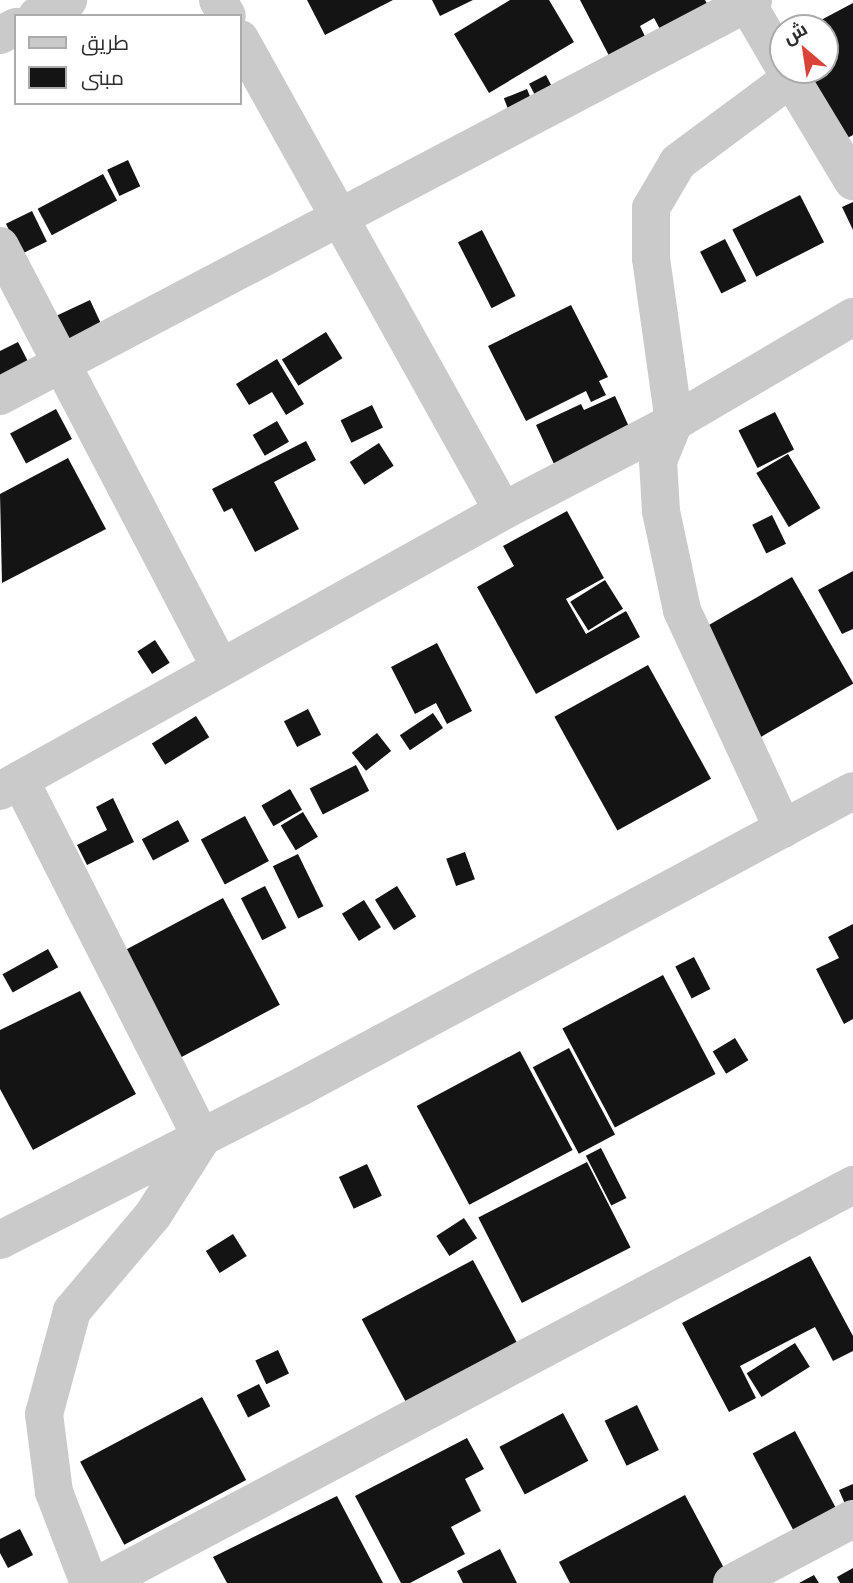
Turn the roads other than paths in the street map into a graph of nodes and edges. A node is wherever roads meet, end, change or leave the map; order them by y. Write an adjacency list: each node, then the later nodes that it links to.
1 (68, 0): 3 (street)
2 (748, 1): 4 (street); 9 (street)
3 (41, 14)
4 (769, 39)
5 (242, 43): 9 (street)
6 (771, 84): 14 (street)
7 (795, 84): 8 (street)
8 (853, 181)
9 (339, 220): 12 (street); 15 (street)
10 (0, 246): 12 (street)
11 (853, 317): 14 (street)
12 (64, 363): 13 (street); 16 (street)
13 (0, 396)
14 (674, 422): 15 (street); 19 (street)
15 (503, 511): 16 (street)
16 (221, 668): 17 (street)
17 (10, 786): 20 (street)
18 (853, 791): 19 (street)
19 (783, 830): 20 (street)
20 (202, 1138): 22 (street); 24 (street)
21 (853, 1185): 25 (street)
22 (0, 1240)
23 (853, 1519): 26 (street)
24 (89, 1583)
25 (102, 1583)
26 (732, 1583)

